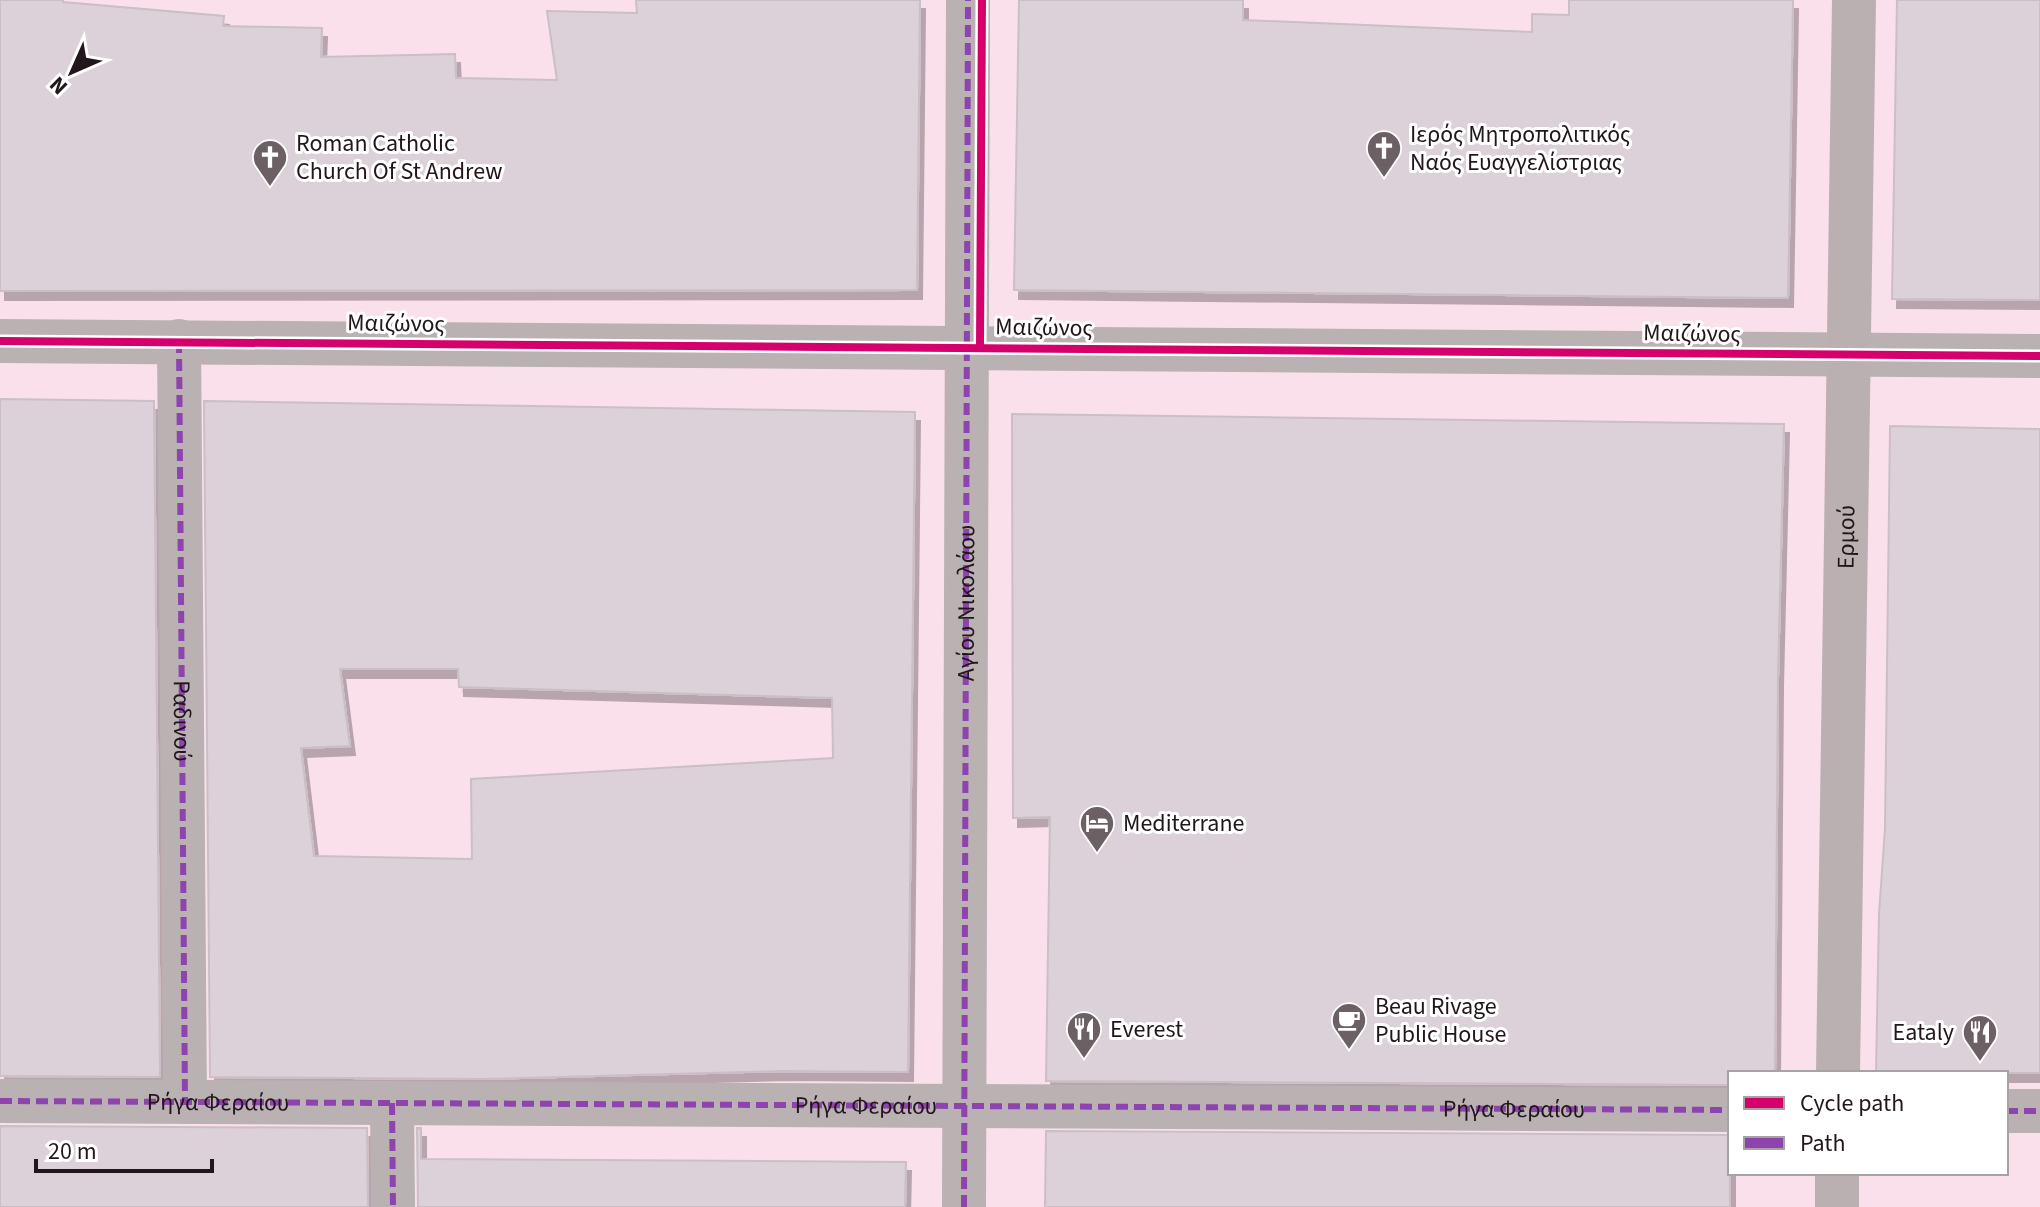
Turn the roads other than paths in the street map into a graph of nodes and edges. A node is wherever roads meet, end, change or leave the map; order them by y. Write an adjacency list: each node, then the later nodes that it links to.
1 (968, 0): 5 (street, Αγίου Νικολάου)
2 (1854, 0): 6 (main road, Ερμού)
3 (0, 341): 4 (street, Μαιζώνος)
4 (179, 341): 5 (street, Μαιζώνος); 10 (street, Ραδινού)
5 (965, 346): 6 (street, Μαιζώνος); 12 (street, Αγίου Νικολάου)
6 (1849, 354): 7 (street, Μαιζώνος); 8 (main road, Ερμού)
7 (2040, 356)
8 (1838, 1071)
9 (0, 1101): 10 (street, Ρήγα Φεραίου)
10 (185, 1102): 11 (street, Ρήγα Φεραίου)
11 (392, 1103): 12 (street, Ρήγα Φεραίου); 17 (street)
12 (964, 1105): 13 (street, Ρήγα Φεραίου); 18 (street, Αγίου Νικολάου)
13 (1728, 1110)
14 (2008, 1111): 15 (street)
15 (2040, 1111)
16 (1837, 1175): 19 (main road)
17 (393, 1207)
18 (964, 1207)
19 (1837, 1207)

